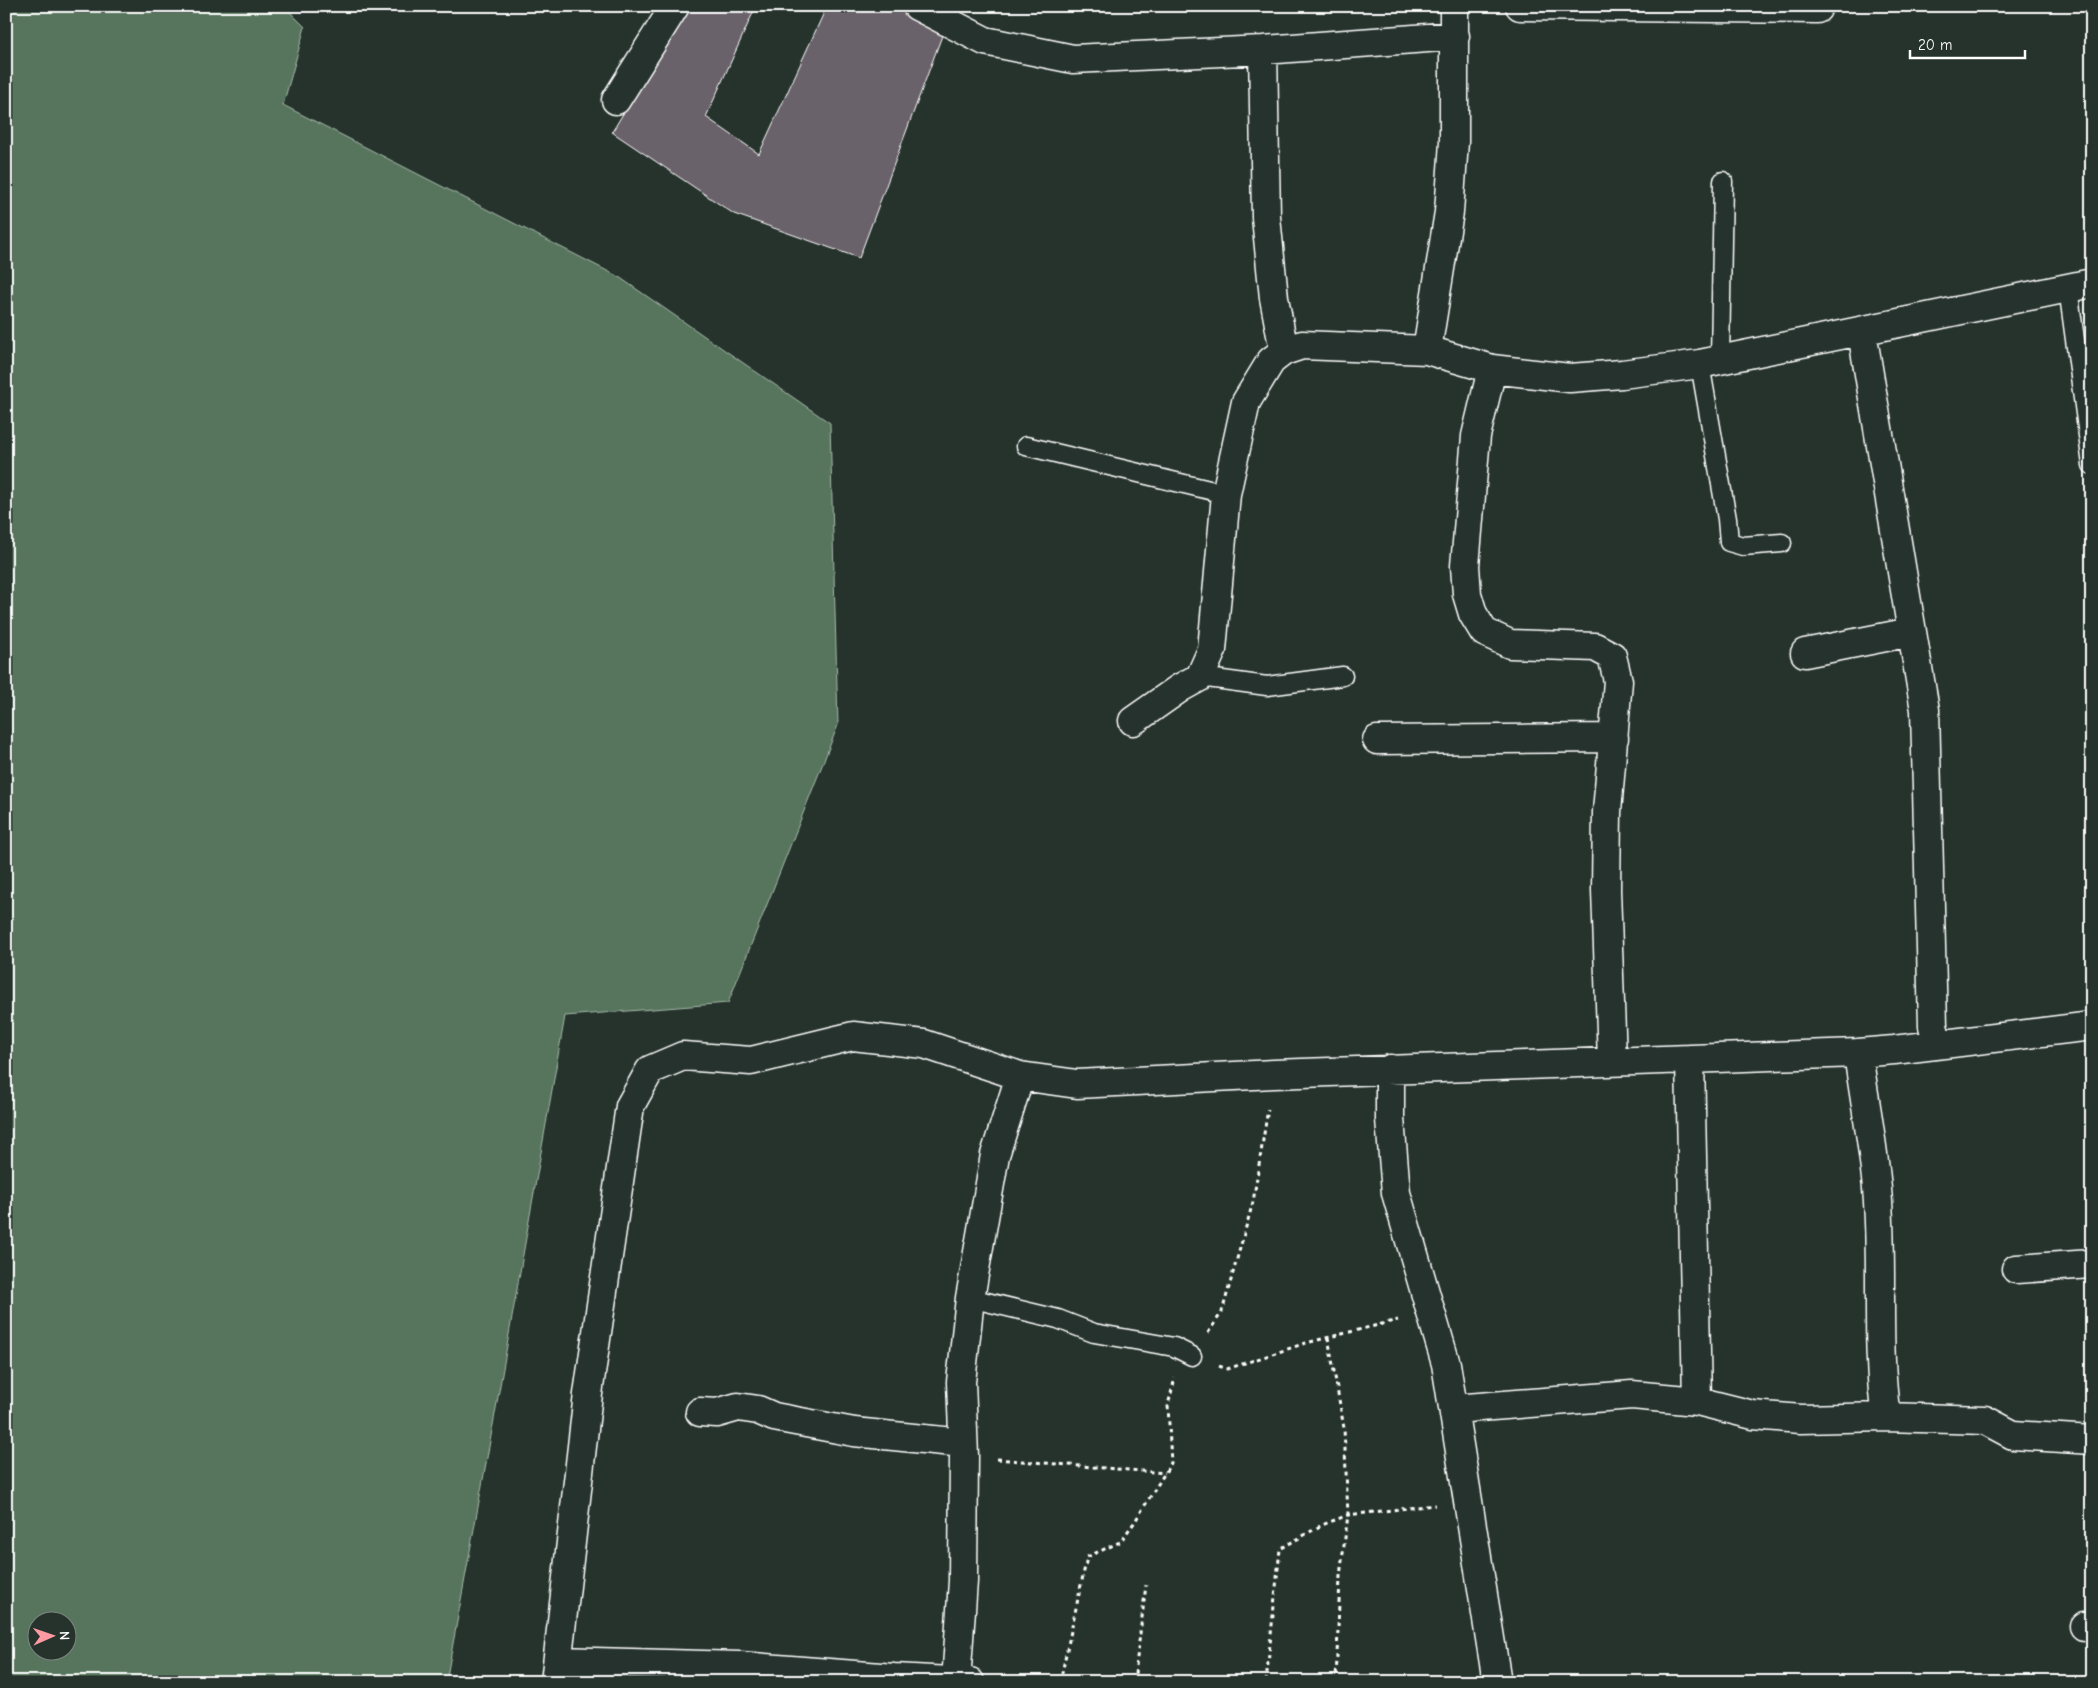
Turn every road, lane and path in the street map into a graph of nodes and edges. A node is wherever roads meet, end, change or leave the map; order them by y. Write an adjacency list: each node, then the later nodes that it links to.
1 (675, 6): 8 (street)
2 (917, 6): 7 (street)
3 (1454, 6): 6 (street)
4 (1520, 6): 5 (street)
5 (1817, 9)
6 (1455, 36): 7 (street); 12 (street)
7 (1262, 50): 13 (street)
8 (616, 100)
9 (1723, 181): 14 (lane)
10 (2080, 286): 11 (street); 17 (lane)
11 (1862, 332): 14 (street); 20 (street)
12 (1427, 350): 13 (street); 15 (street)
13 (1284, 351): 18 (street)
14 (1710, 362): 15 (street); 19 (lane)
15 (1492, 369): 25 (street)
16 (1026, 446): 18 (lane)
17 (2092, 465)
18 (1226, 494): 23 (street)
19 (1782, 543)
20 (1911, 632): 21 (street); 28 (street)
21 (1805, 653)
22 (1343, 676): 23 (lane)
23 (1200, 677): 24 (street)
24 (1133, 721)
25 (1614, 738): 26 (street); 31 (street)
26 (1376, 740)
27 (2092, 1026): 28 (street)
28 (1938, 1044): 29 (street)
29 (1858, 1053): 30 (street); 44 (street)
30 (1690, 1059): 31 (street); 41 (street)
31 (1612, 1060): 32 (street)
32 (1390, 1069): 33 (street); 38 (street)
33 (1274, 1074): 34 (street); 40 (path)
34 (1020, 1076): 37 (street); 51 (street)
35 (2092, 1264): 36 (street)
36 (2016, 1269)
37 (970, 1298): 40 (lane); 46 (street)
38 (1429, 1310): 39 (path); 42 (street)
39 (1328, 1337): 40 (path); 49 (path)
40 (1192, 1356): 47 (path)
41 (1697, 1401): 42 (street); 44 (street)
42 (1454, 1409): 48 (street)
43 (700, 1412): 46 (street)
44 (1886, 1417): 45 (street)
45 (2092, 1440)
46 (964, 1449): 47 (path); 52 (street)
47 (1165, 1473): 54 (path)
48 (1468, 1502): 49 (path); 58 (street)
49 (1348, 1515): 56 (path); 57 (path)
50 (1146, 1585): 55 (path)
51 (556, 1671): 52 (street)
52 (956, 1681): 53 (street)
53 (970, 1682)
54 (1060, 1682)
55 (1134, 1682)
56 (1266, 1682)
57 (1336, 1682)
58 (1497, 1682)

